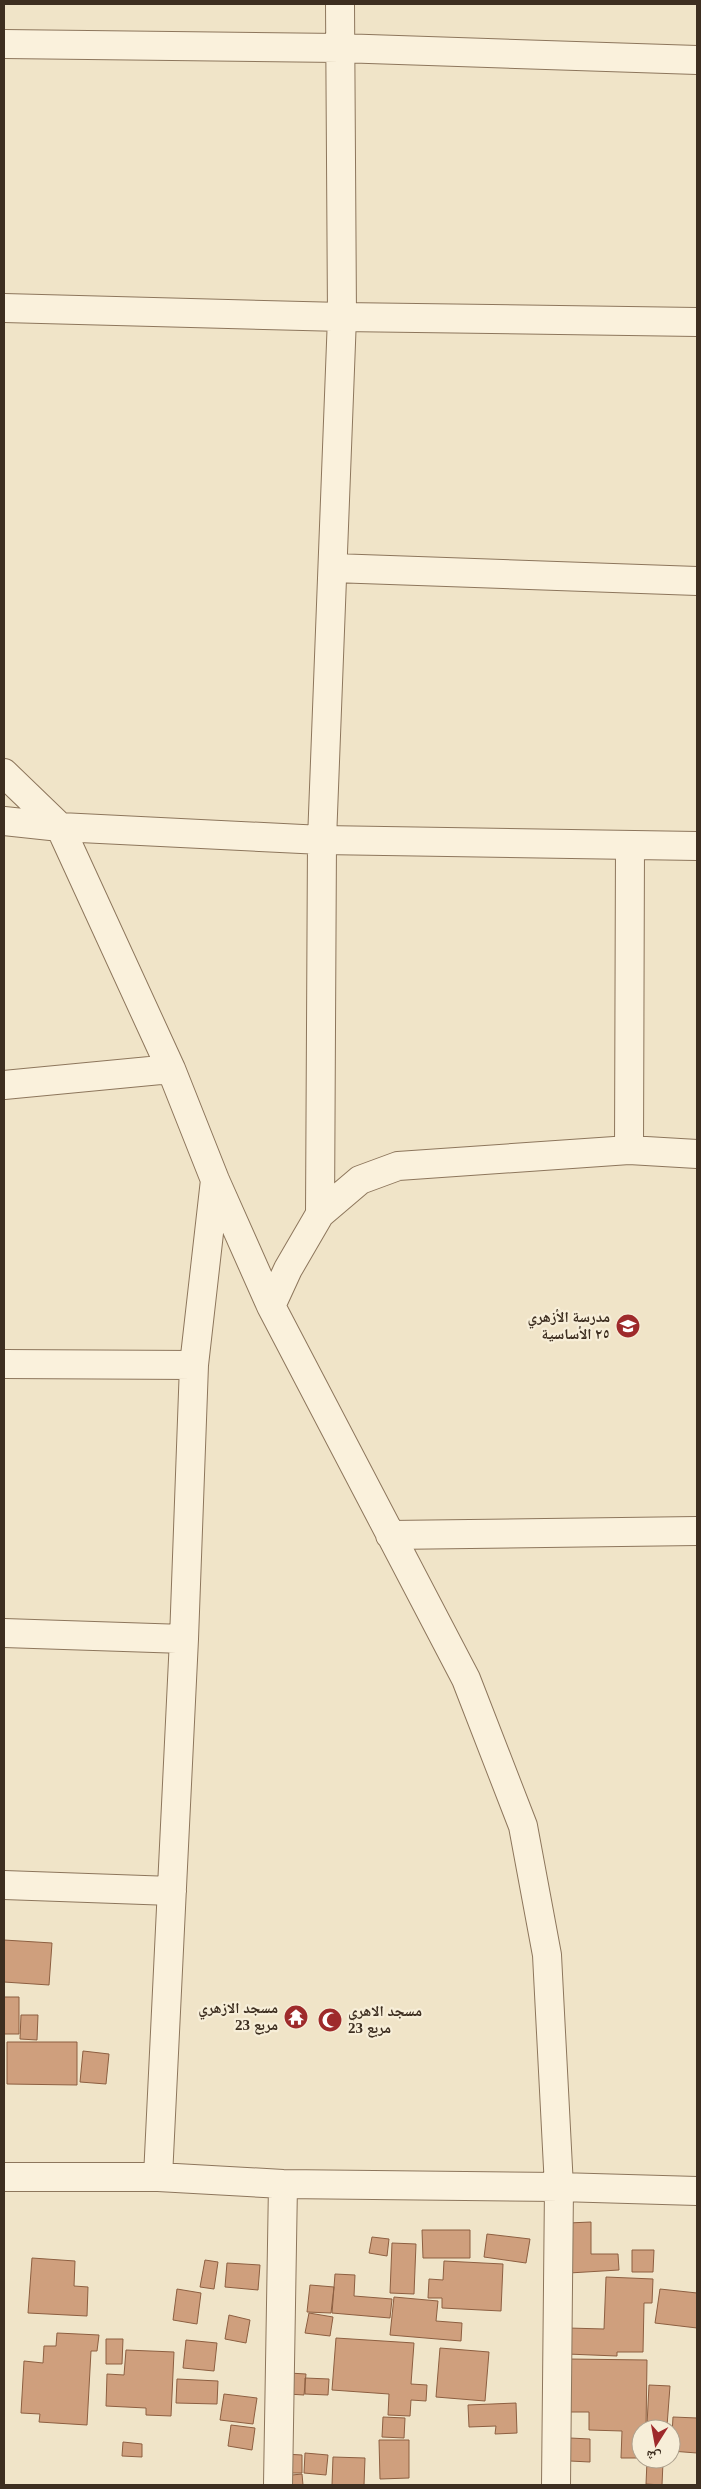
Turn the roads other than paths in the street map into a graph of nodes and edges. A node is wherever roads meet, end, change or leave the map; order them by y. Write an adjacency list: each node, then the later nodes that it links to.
1 (340, 4): 3 (street)
2 (4, 44): 3 (street)
3 (340, 48): 4 (street); 6 (street)
4 (697, 60)
5 (4, 308): 6 (street)
6 (342, 317): 7 (street); 8 (street)
7 (697, 322)
8 (334, 568): 9 (street); 13 (street)
9 (697, 581)
10 (4, 773): 12 (street)
11 (4, 820): 12 (street)
12 (60, 827): 13 (street); 16 (street)
13 (322, 840): 14 (street); 21 (street)
14 (630, 845): 15 (street); 18 (street)
15 (697, 846)
16 (171, 1069): 17 (street); 20 (street)
17 (4, 1085)
18 (629, 1150): 19 (street); 21 (street)
19 (697, 1154)
20 (214, 1180): 22 (street); 24 (street)
21 (320, 1214): 22 (street)
22 (271, 1306): 26 (street)
23 (4, 1364): 24 (street)
24 (194, 1365): 28 (street)
25 (697, 1531): 26 (street)
26 (390, 1535): 34 (street)
27 (4, 1633): 28 (street)
28 (184, 1639): 30 (street)
29 (4, 1885): 30 (street)
30 (172, 1891): 32 (street)
31 (4, 2177): 32 (street)
32 (158, 2177): 33 (street)
33 (283, 2184): 34 (street); 36 (street)
34 (559, 2187): 35 (street); 37 (street)
35 (697, 2192)
36 (278, 2485)
37 (556, 2485)

